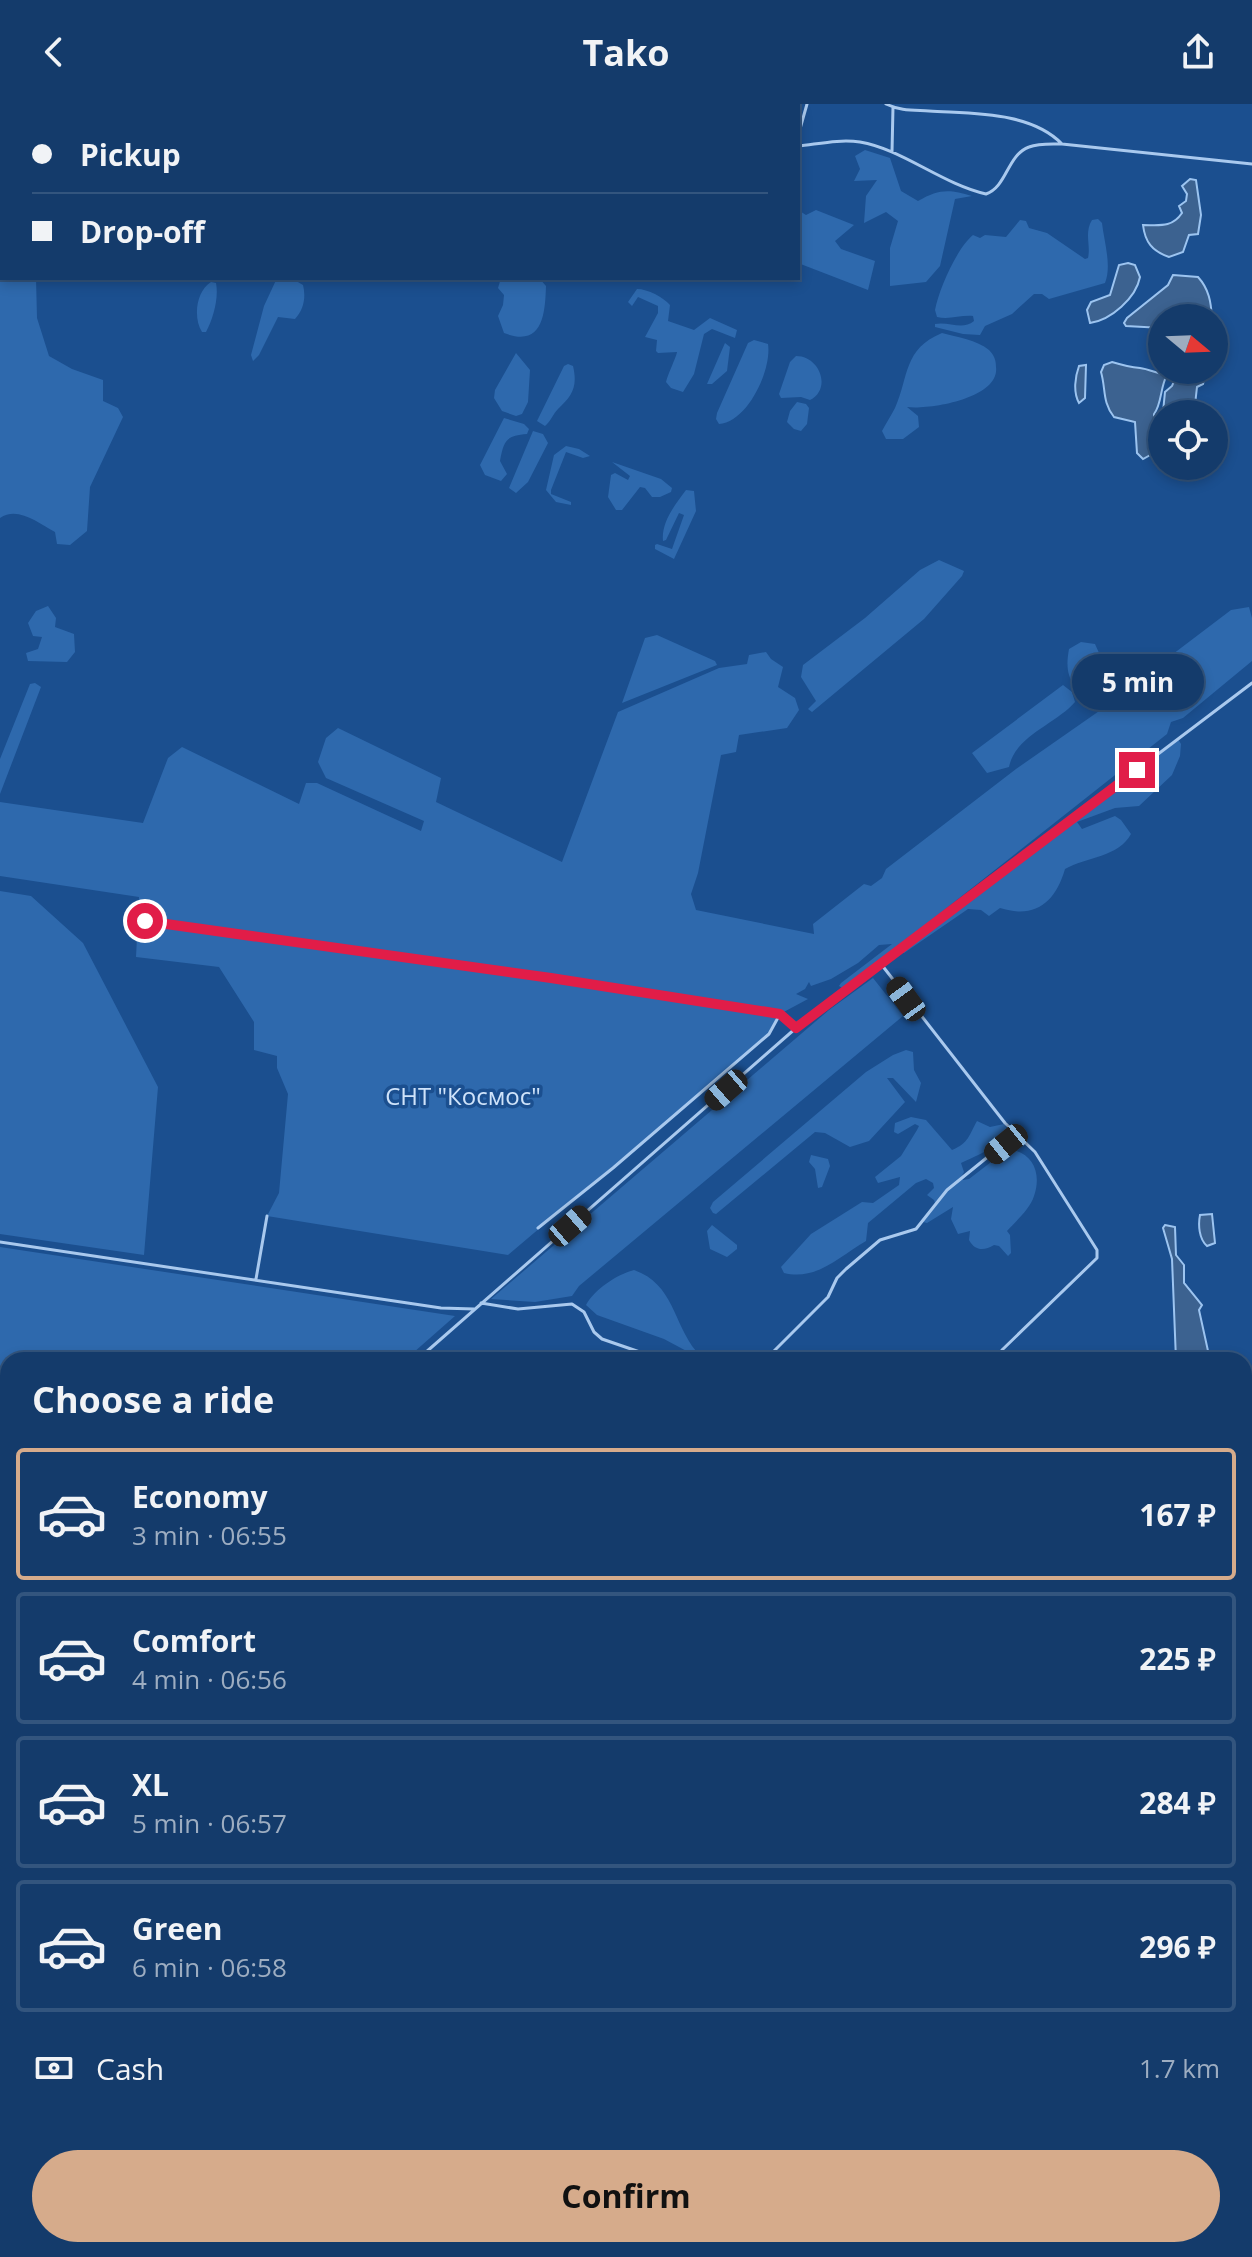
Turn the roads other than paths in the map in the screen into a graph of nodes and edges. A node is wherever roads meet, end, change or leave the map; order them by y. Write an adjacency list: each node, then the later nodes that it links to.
1 (807, 104): 4 (street)
2 (886, 104): 3 (street)
3 (893, 107): 5 (street); 7 (street)
4 (800, 129)
5 (1062, 144): 7 (street); 8 (street)
6 (800, 146): 7 (street)
7 (892, 154)
8 (1252, 164)
9 (1252, 683): 11 (street)
10 (140, 923): 12 (street)
11 (881, 964): 13 (street); 14 (street)
12 (780, 1014): 13 (street); 16 (street)
13 (796, 1028): 19 (street)
14 (1016, 1134): 23 (street); 24 (street)
15 (267, 1216): 18 (street)
16 (538, 1228)
17 (0, 1242): 18 (street)
18 (256, 1279): 20 (street)
19 (481, 1303): 20 (street); 22 (street)
20 (474, 1309): 21 (street)
21 (426, 1352)
22 (640, 1352)
23 (773, 1352)
24 (1001, 1352)

